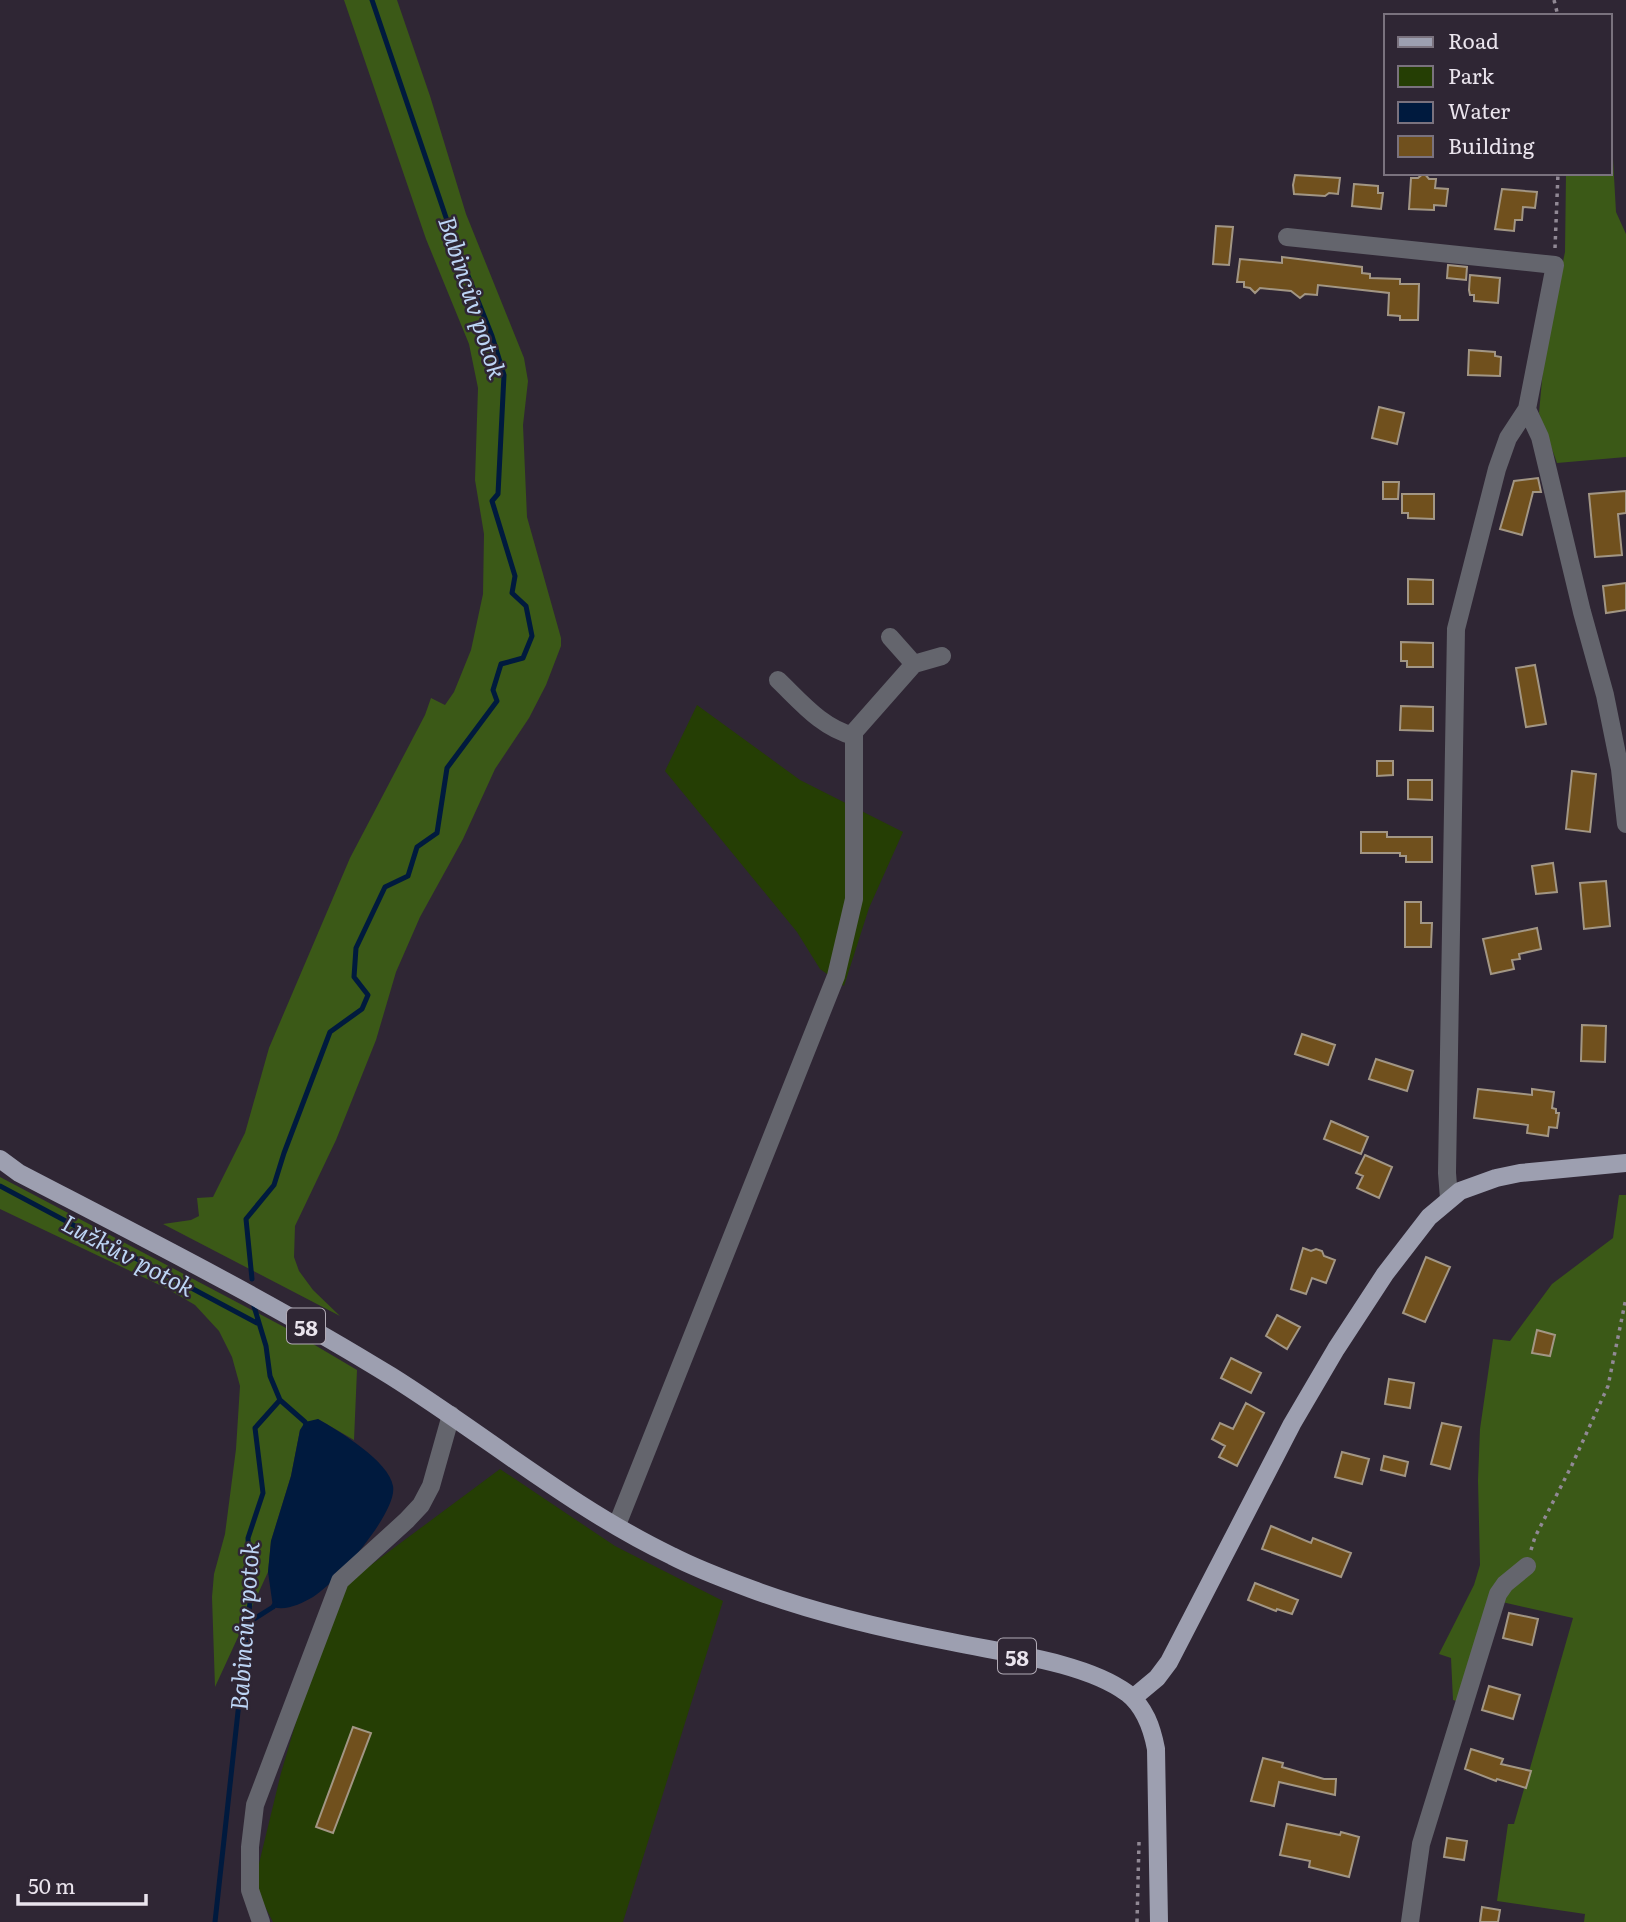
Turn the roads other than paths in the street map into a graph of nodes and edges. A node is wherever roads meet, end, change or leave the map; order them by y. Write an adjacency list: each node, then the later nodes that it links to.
1 (1287, 237): 2 (street)
2 (1527, 409): 8 (street); 11 (street)
3 (890, 637): 5 (street)
4 (942, 656): 5 (street)
5 (915, 664): 7 (street)
6 (778, 680): 7 (street)
7 (854, 736): 13 (street)
8 (1626, 824)
9 (0, 1159): 12 (main road, 58)
10 (1626, 1163): 11 (main road)
11 (1449, 1198): 15 (main road)
12 (451, 1415): 13 (main road, 58); 16 (street)
13 (617, 1525): 15 (main road, 58)
14 (1527, 1566): 18 (street)
15 (1133, 1698): 17 (main road, 58)
16 (261, 1922)
17 (1159, 1922)
18 (1410, 1922)

